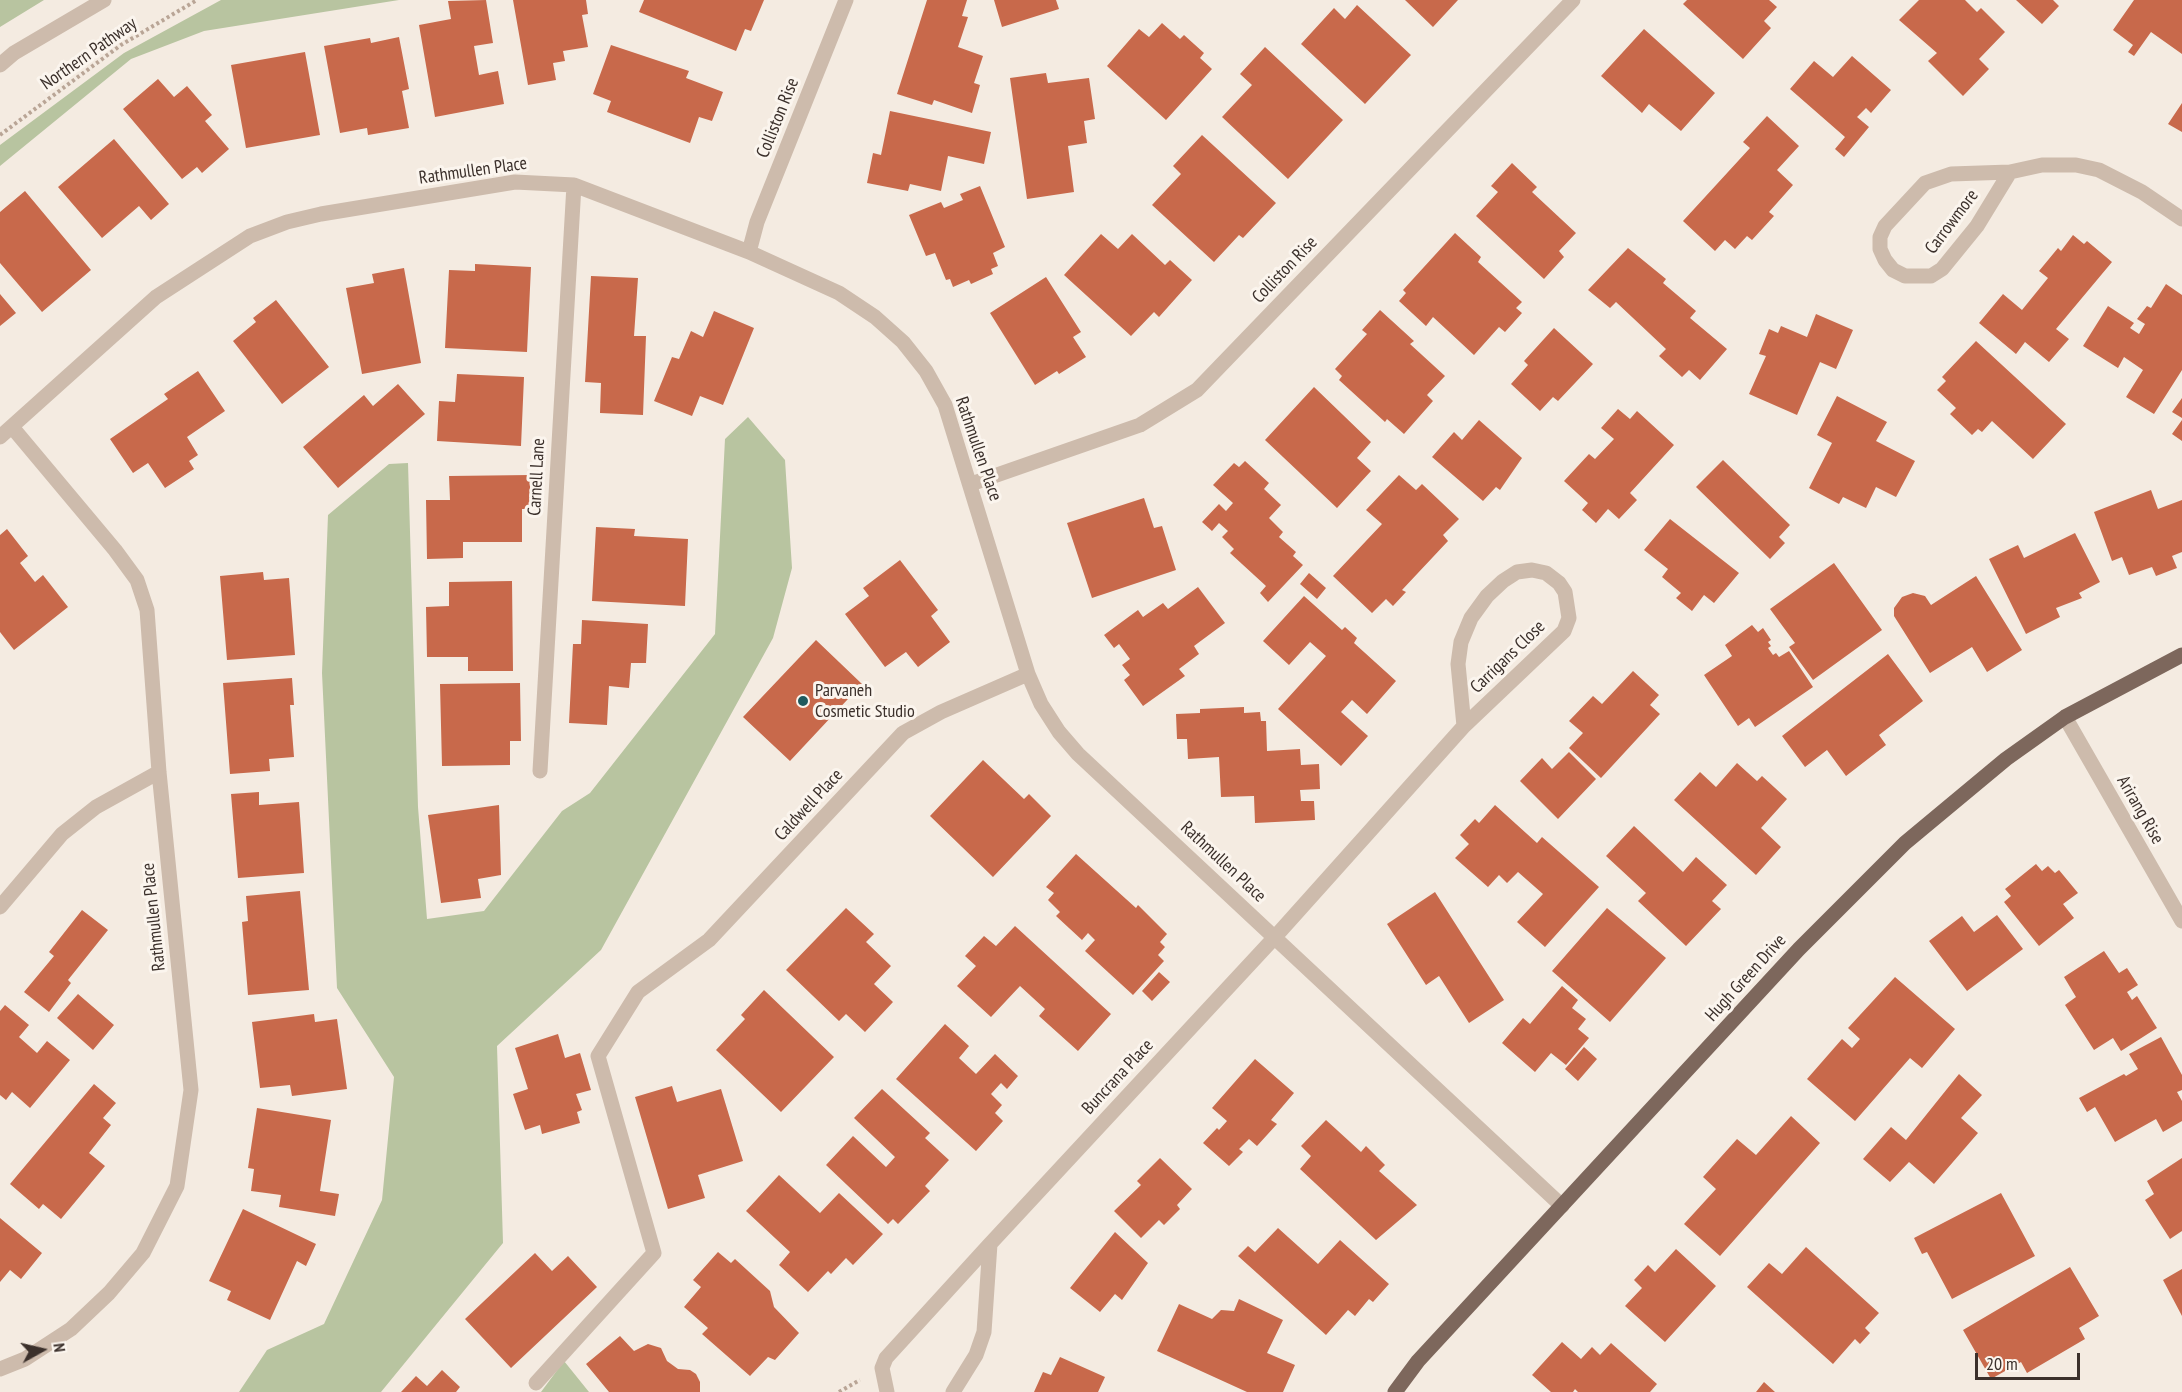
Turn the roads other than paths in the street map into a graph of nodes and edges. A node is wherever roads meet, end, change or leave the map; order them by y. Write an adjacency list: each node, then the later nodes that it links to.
1 (104, 0): 4 (street)
2 (846, 0): 8 (street, Colliston Rise)
3 (1573, 0): 11 (street, Colliston Rise)
4 (0, 65)
5 (2010, 172): 5 (street, Carrowmore); 7 (street, Carrowmore)
6 (574, 185): 8 (street, Rathmullen Place); 9 (street, Rathmullen Place); 16 (street, Carnell Lane)
7 (2182, 219)
8 (749, 252): 11 (street, Rathmullen Place)
9 (12, 427): 10 (street, Rathmullen Place); 17 (street, Rathmullen Place)
10 (0, 437)
11 (971, 484): 13 (street, Rathmullen Place)
12 (2182, 655): 14 (main road, Hugh Green Drive)
13 (1028, 674): 20 (street, Rathmullen Place); 24 (street, Caldwell Place)
14 (2065, 717): 19 (street, Arirang Rise); 21 (main road, Hugh Green Drive)
15 (1464, 726): 15 (street, Carrigans Close); 20 (street, Carrigans Close)
16 (540, 771)
17 (159, 772): 18 (street); 23 (street, Rathmullen Place)
18 (0, 907)
19 (2182, 921)
20 (1275, 937): 21 (street, Rathmullen Place); 22 (street, Buncrana Place)
21 (1562, 1206): 27 (main road, Hugh Green Drive)
22 (990, 1244): 25 (street, Buncrana Place); 26 (street)
23 (0, 1369)
24 (536, 1383)
25 (887, 1392)
26 (953, 1392)
27 (1395, 1392)

